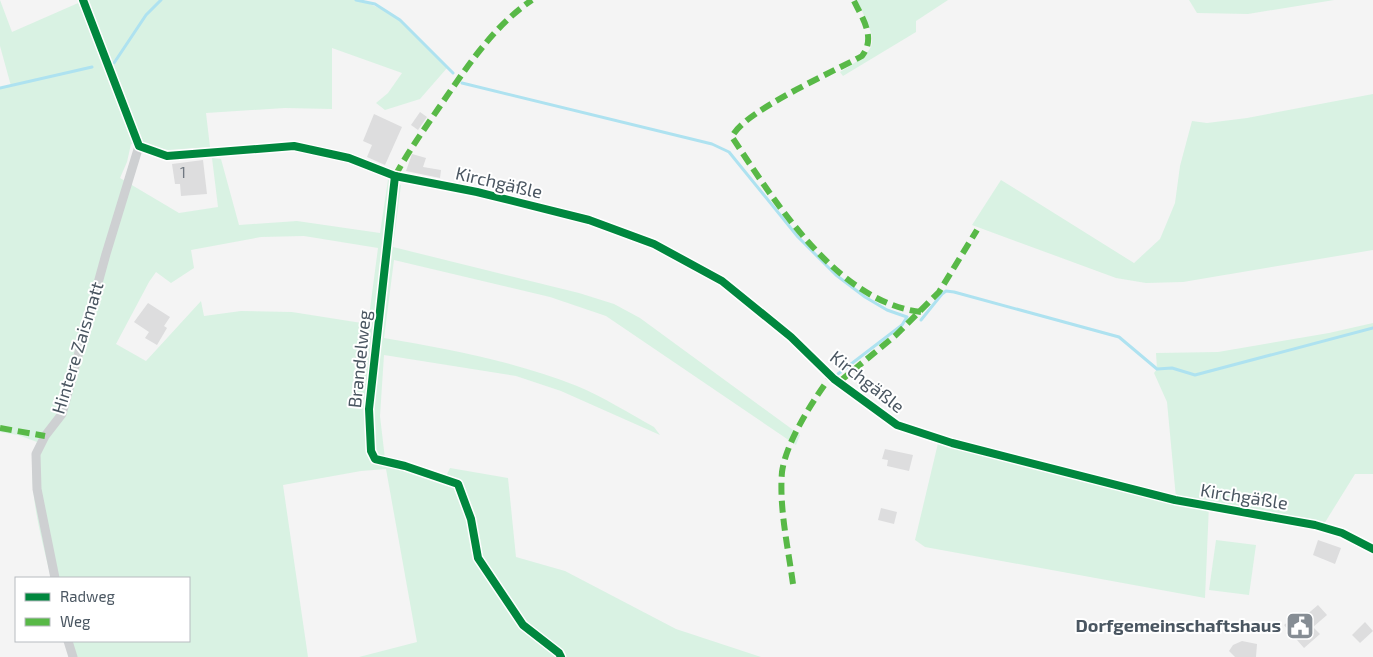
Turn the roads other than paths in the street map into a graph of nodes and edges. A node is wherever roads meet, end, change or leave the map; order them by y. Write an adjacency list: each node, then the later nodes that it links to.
1 (83, 0): 2 (street)
2 (139, 146): 3 (street, Kirchgäßle); 5 (street, Hintere Zaismatt)
3 (395, 176): 4 (street, Kirchgäßle); 8 (street, Brandelweg)
4 (1373, 549)
5 (55, 577)
6 (68, 642): 7 (street)
7 (73, 657)
8 (561, 657)

